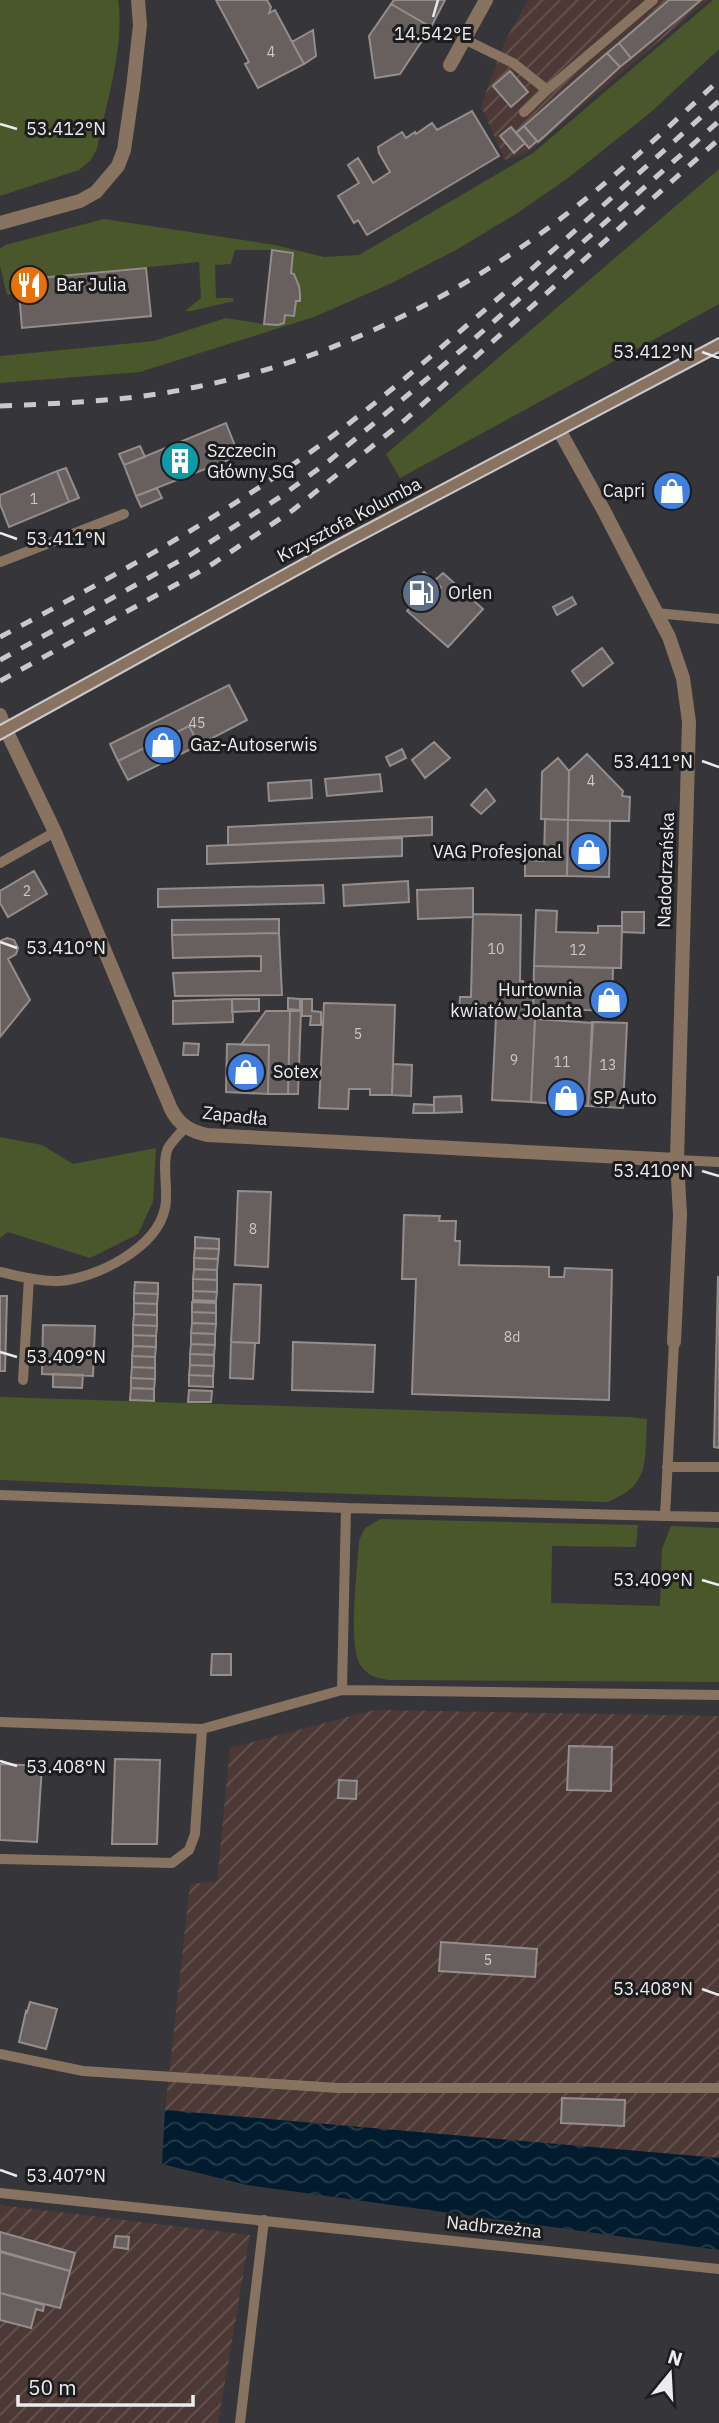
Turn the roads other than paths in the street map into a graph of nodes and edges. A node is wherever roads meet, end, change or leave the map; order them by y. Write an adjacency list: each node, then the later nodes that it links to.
1 (138, 0): 8 (street)
2 (486, 0): 4 (street)
3 (653, 0): 6 (lane)
4 (464, 39): 5 (street); 6 (lane)
5 (450, 65)
6 (547, 90): 7 (lane)
7 (524, 112)
8 (0, 223)
9 (719, 345): 10 (street, Krzysztofa Kolumba)
10 (559, 430): 13 (street, Nadodrzańska); 16 (street, Krzysztofa Kolumba)
11 (124, 514): 12 (lane)
12 (0, 562)
13 (656, 613): 14 (lane); 20 (street, Nadodrzańska)
14 (719, 619)
15 (0, 715): 16 (street, Zapadła)
16 (3, 731): 17 (street, Zapadła)
17 (55, 832): 18 (lane); 19 (street, Zapadła)
18 (0, 863)
19 (185, 1127): 20 (street, Zapadła); 23 (lane)
20 (677, 1160): 21 (lane); 24 (street, Nadodrzańska)
21 (719, 1162)
22 (0, 1272): 23 (lane)
23 (29, 1278): 25 (lane)
24 (674, 1342): 26 (lane)
25 (23, 1380)
26 (667, 1467): 27 (lane); 30 (lane)
27 (719, 1467)
28 (0, 1495): 29 (lane)
29 (346, 1508): 30 (lane); 32 (lane)
30 (665, 1516): 31 (lane)
31 (719, 1517)
32 (342, 1690): 33 (lane); 35 (lane)
33 (719, 1695)
34 (0, 1722): 35 (lane)
35 (202, 1729): 36 (lane)
36 (0, 1859)
37 (0, 2054): 38 (lane)
38 (719, 2088)
39 (0, 2193): 40 (lane, Nadbrzeżna)
40 (264, 2220): 41 (lane, Nadbrzeżna); 42 (lane)
41 (719, 2269)
42 (240, 2423)

